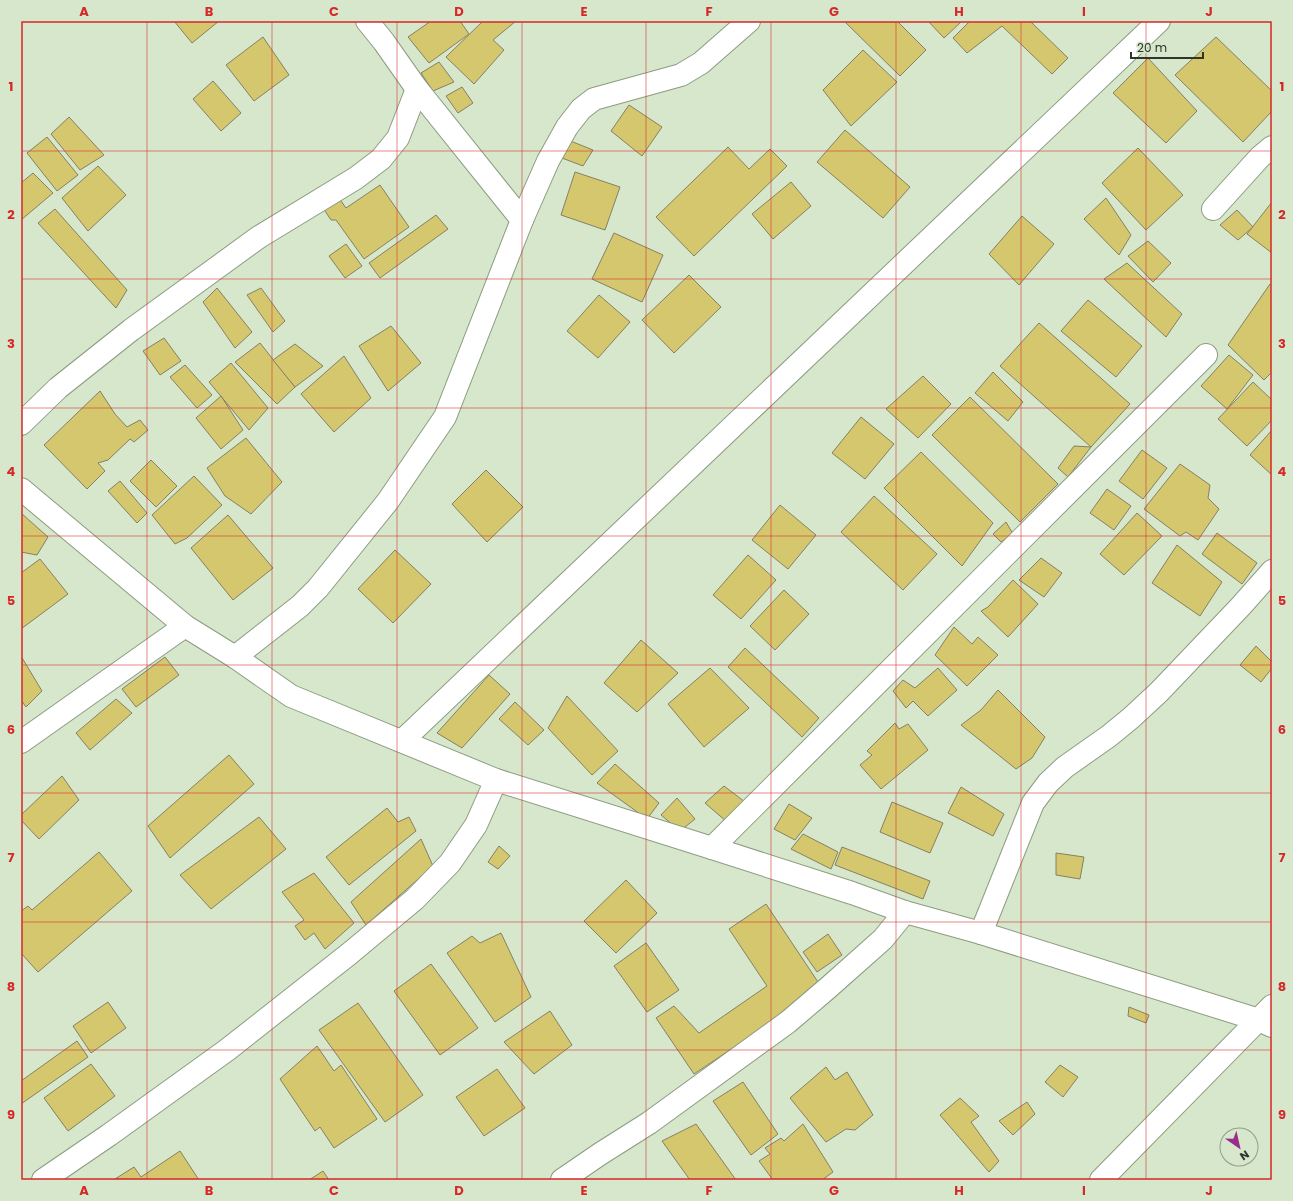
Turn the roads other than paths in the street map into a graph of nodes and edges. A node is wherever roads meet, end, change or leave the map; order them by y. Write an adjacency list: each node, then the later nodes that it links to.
1 (367, 21): 4 (street)
2 (749, 21): 7 (street)
3 (1159, 21): 14 (street)
4 (417, 89): 7 (street); 9 (street)
5 (1272, 147): 6 (street)
6 (1213, 209)
7 (522, 220): 13 (street)
8 (1206, 355): 17 (street)
9 (21, 424)
10 (21, 489): 12 (street)
11 (1272, 571): 19 (street)
12 (185, 626): 13 (street); 15 (street)
13 (235, 658): 14 (street)
14 (402, 741): 16 (street)
15 (21, 742)
16 (496, 780): 17 (street); 21 (street)
17 (712, 848): 18 (street)
18 (904, 912): 19 (street); 22 (street)
19 (981, 933): 20 (street)
20 (1268, 1017): 23 (street)
21 (43, 1180)
22 (562, 1180)
23 (1101, 1180)

